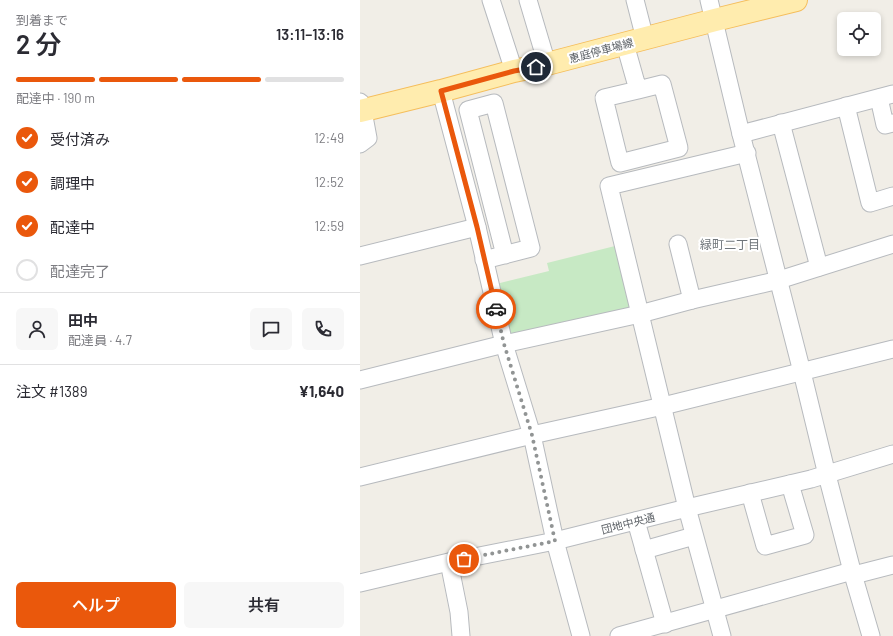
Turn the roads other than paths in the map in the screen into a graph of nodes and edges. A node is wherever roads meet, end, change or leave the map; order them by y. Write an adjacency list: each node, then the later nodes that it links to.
1 (491, 0): 8 (street)
2 (528, 0): 7 (street)
3 (635, 0): 6 (street)
4 (796, 0): 5 (main road, 恵庭停車場線)
5 (712, 10): 6 (main road, 恵庭停車場線); 18 (street)
6 (635, 41): 7 (main road, 恵庭停車場線); 10 (street)
7 (547, 64): 8 (main road, 恵庭停車場線)
8 (514, 71): 9 (main road, 恵庭停車場線)
9 (474, 82): 11 (main road, 恵庭停車場線); 14 (street)
10 (638, 90): 10 (street)
11 (441, 91): 15 (main road, 恵庭停車場線); 22 (street)
12 (886, 96): 13 (street); 17 (street)
13 (846, 106): 16 (street); 21 (street)
14 (480, 107): 25 (street); 25 (street)
15 (361, 108): 19 (street)
16 (781, 123): 18 (street); 28 (street)
17 (893, 123)
18 (742, 134): 20 (street)
19 (360, 144)
20 (747, 153): 29 (street); 31 (street)
21 (893, 196)
22 (477, 227): 26 (street); 27 (street)
23 (678, 244): 30 (street)
24 (893, 244): 28 (street)
25 (505, 255): 27 (street)
26 (360, 256)
27 (484, 260): 32 (street)
28 (819, 267): 29 (street)
29 (779, 280): 30 (street); 34 (street)
30 (692, 300): 31 (street)
31 (640, 314): 32 (street); 36 (street)
32 (504, 344): 35 (street); 37 (street)
33 (893, 349): 34 (street)
34 (802, 372): 36 (street); 39 (street)
35 (360, 380)
36 (663, 406): 37 (street); 43 (street)
37 (532, 435): 40 (street); 46 (street)
38 (893, 454): 39 (street, 団地中央通)
39 (827, 475): 41 (street, 団地中央通); 50 (street)
40 (360, 478)
41 (790, 484): 42 (street, 団地中央通); 42 (street)
42 (750, 494): 43 (street, 団地中央通)
43 (687, 508): 44 (street, 団地中央通); 45 (street)
44 (636, 521): 46 (street, 団地中央通); 47 (street)
45 (694, 536): 47 (street); 52 (street)
46 (555, 541): 48 (street, 団地中央通); 55 (street)
47 (644, 550): 53 (street)
48 (450, 562): 51 (street, 団地中央通); 54 (street)
49 (893, 565): 50 (street)
50 (853, 573): 52 (street); 58 (street)
51 (360, 583)
52 (715, 609): 53 (street); 57 (street)
53 (664, 624): 56 (street)
54 (461, 636)
55 (581, 636)
56 (619, 636)
57 (722, 636)
58 (871, 636)

